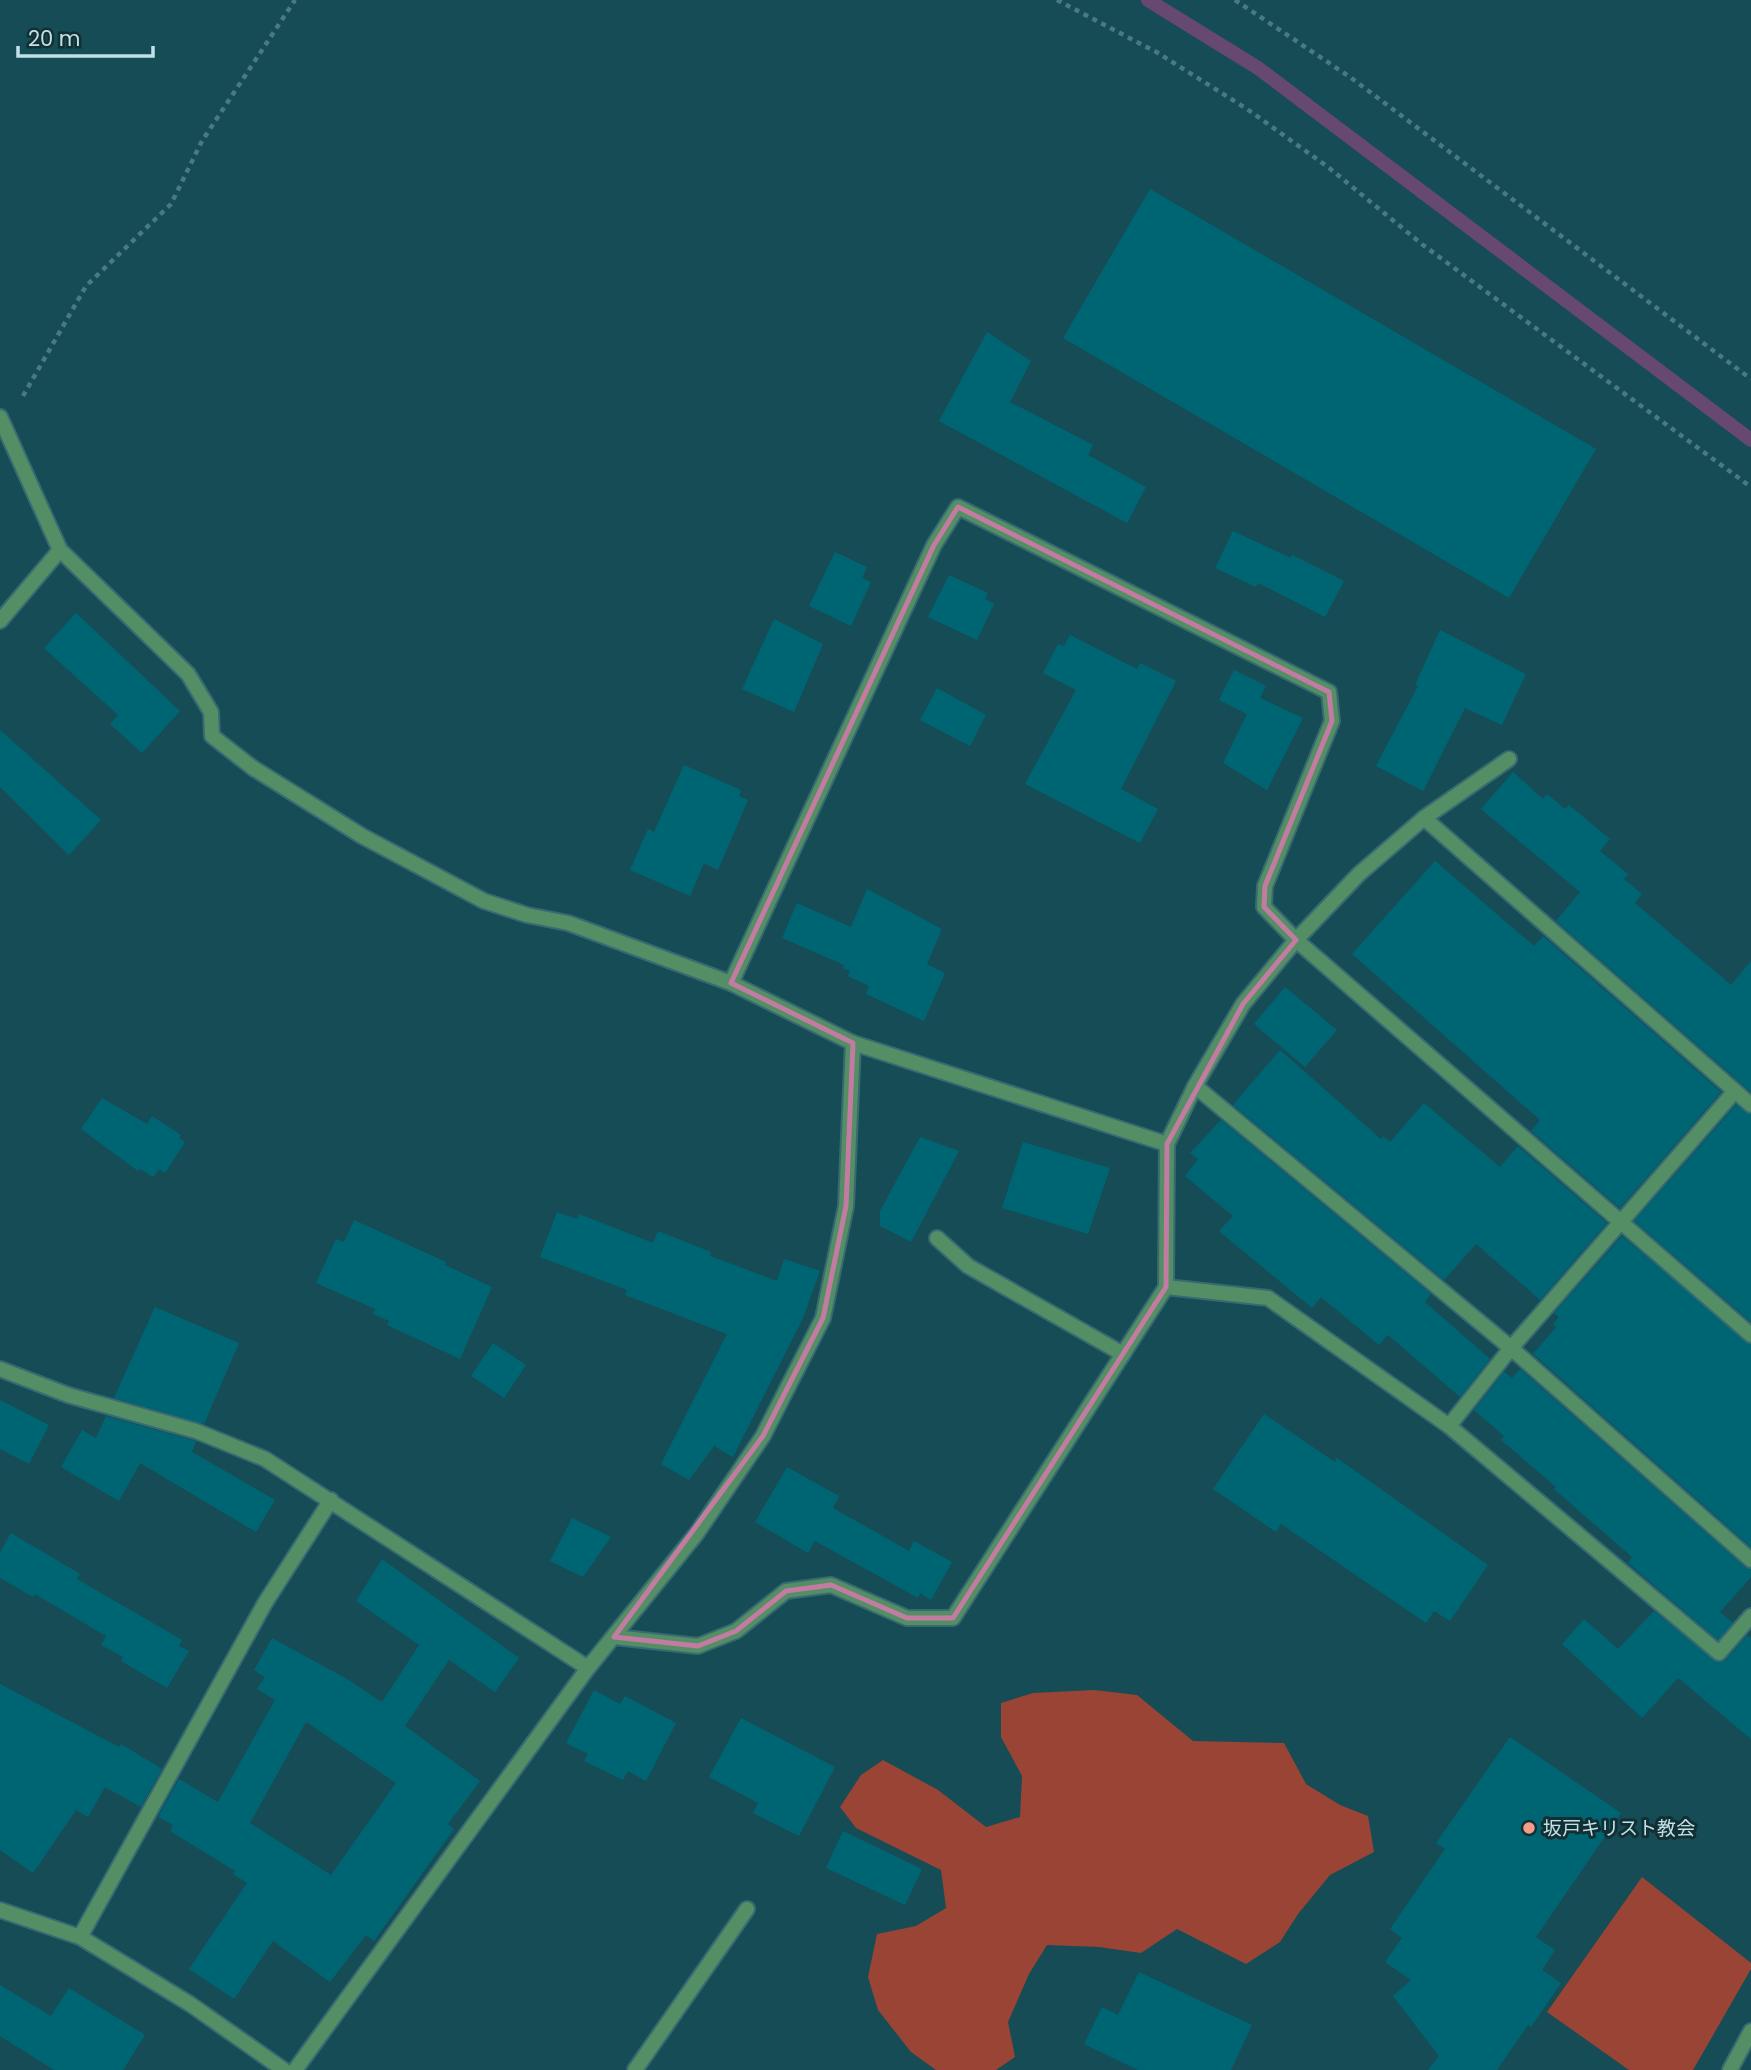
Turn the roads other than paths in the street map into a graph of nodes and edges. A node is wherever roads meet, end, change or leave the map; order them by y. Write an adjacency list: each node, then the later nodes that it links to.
1 (2, 422): 2 (street)
2 (60, 550): 3 (street); 7 (street)
3 (0, 621)
4 (1509, 759): 5 (street)
5 (1424, 818): 6 (street); 10 (street)
6 (1296, 940): 7 (street); 9 (street); 13 (street)
7 (731, 983): 8 (street)
8 (853, 1043): 12 (street); 24 (street)
9 (1195, 1086): 12 (street); 17 (street)
10 (1735, 1091): 11 (street); 13 (street)
11 (1751, 1105)
12 (1167, 1144): 15 (street)
13 (1620, 1225): 16 (street); 17 (street)
14 (937, 1238): 18 (street)
15 (1166, 1287): 18 (street); 20 (street)
16 (1751, 1335)
17 (1511, 1348): 20 (street); 22 (street)
18 (1123, 1354): 24 (street)
19 (0, 1369): 21 (street)
20 (1449, 1426): 23 (street)
21 (331, 1500): 25 (street); 28 (street)
22 (1751, 1560)
23 (1751, 1616)
24 (614, 1637): 25 (street)
25 (588, 1668): 31 (street)
26 (747, 1909): 32 (street)
27 (0, 1910): 28 (street)
28 (80, 1937): 30 (street)
29 (1751, 2031): 33 (street)
30 (284, 2070)
31 (295, 2070)
32 (635, 2070)
33 (1730, 2070)

